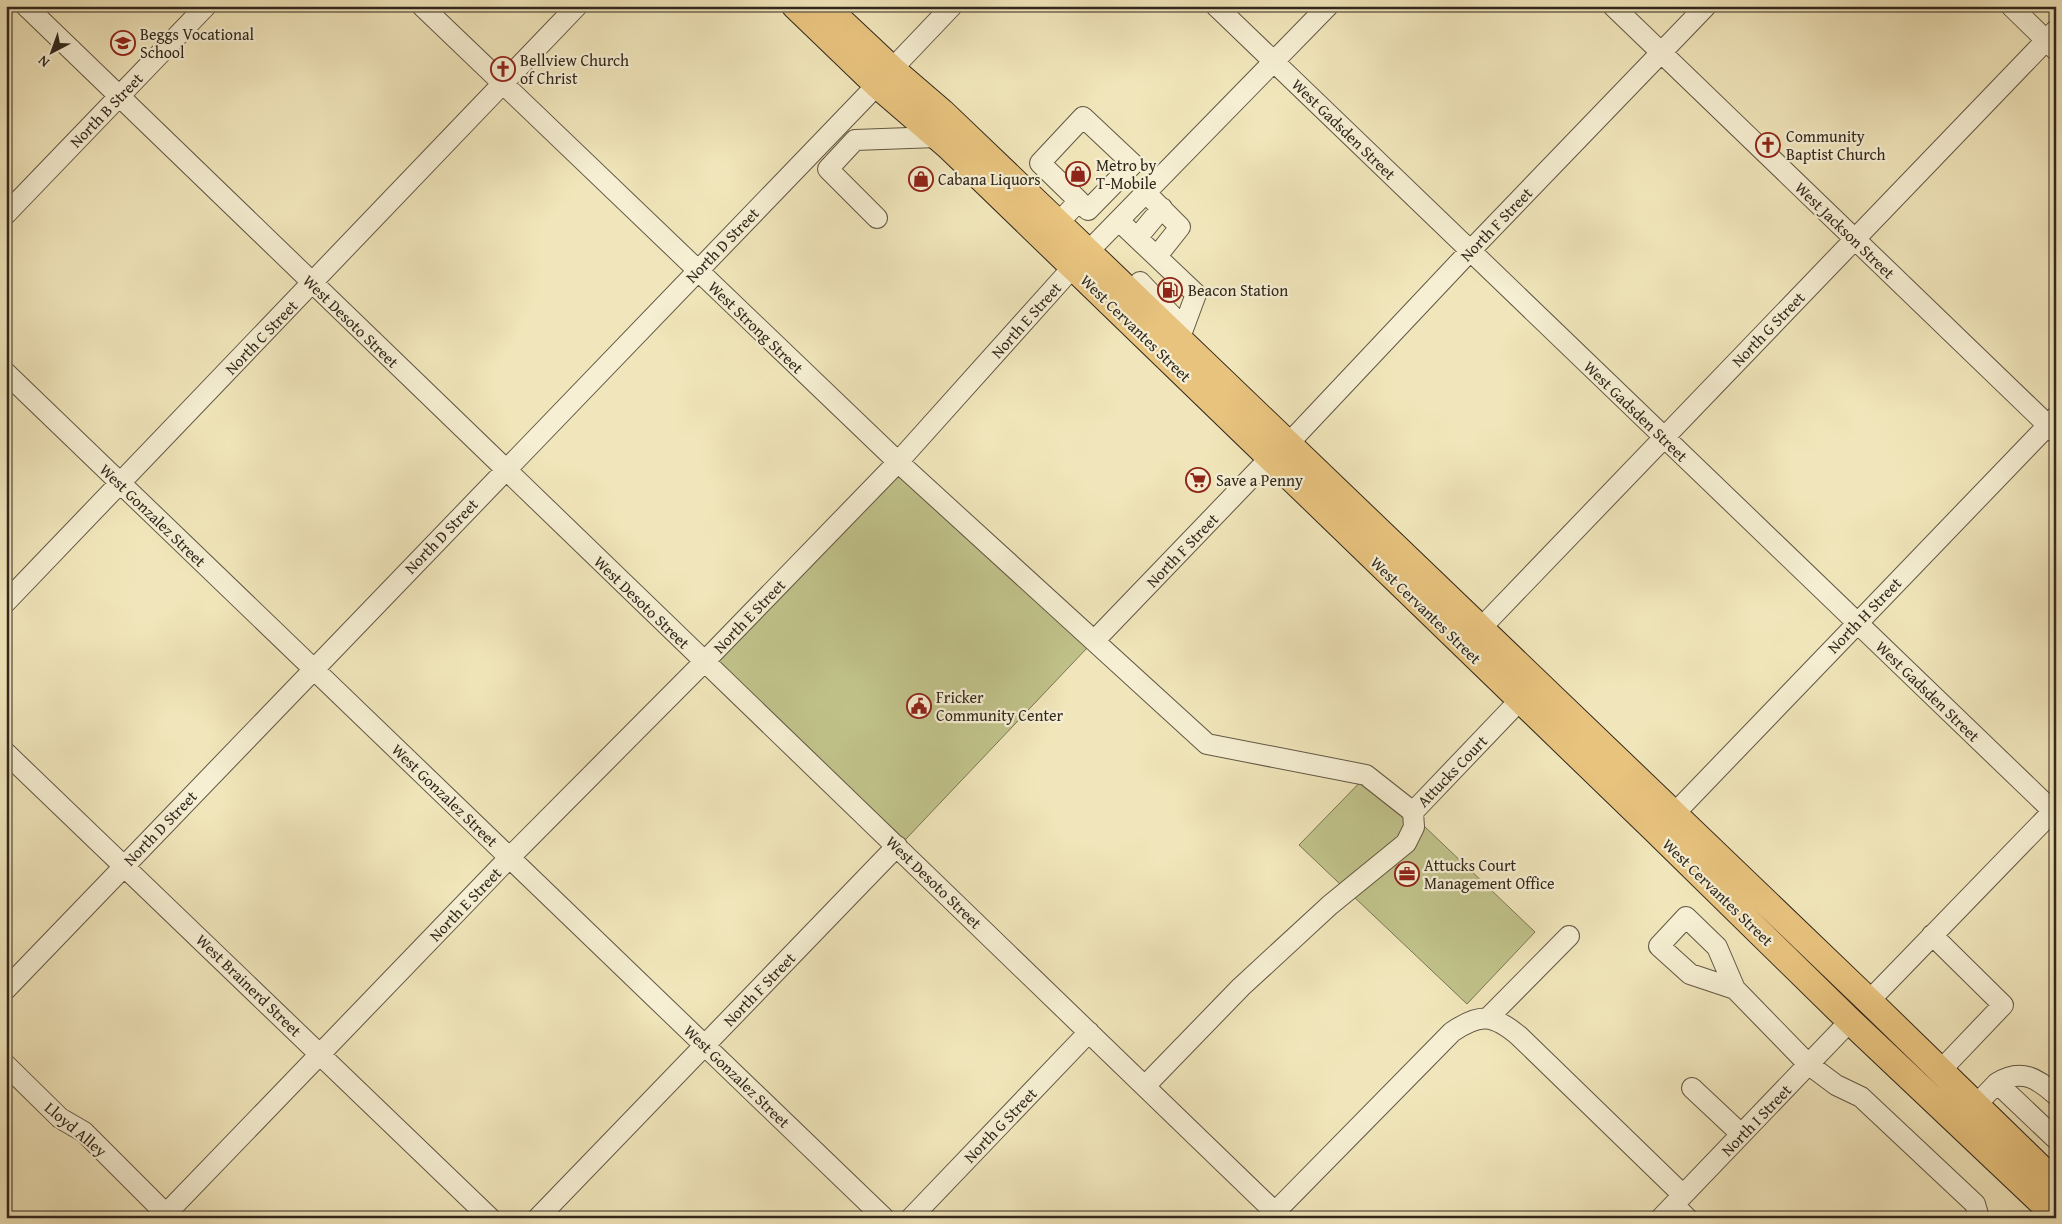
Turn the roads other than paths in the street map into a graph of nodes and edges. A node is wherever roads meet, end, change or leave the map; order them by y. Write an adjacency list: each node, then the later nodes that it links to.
1 (26, 6): 18 (street, West Desoto Street)
2 (206, 6): 18 (street, North B Street)
3 (422, 6): 17 (street, West Strong Street)
4 (577, 6): 17 (street, North C Street)
5 (795, 6): 16 (main road, West Cervantes Street)
6 (825, 6): 16 (main road, West Cervantes Street)
7 (952, 6): 16 (street, North D Street)
8 (1216, 6): 15 (street, West Gadsden Street)
9 (1328, 6): 15 (street, North E Street)
10 (1613, 6): 14 (street, West Jackson Street)
11 (1706, 6): 14 (street, North F Street)
12 (2010, 6): 13 (street)
13 (2052, 40): 31 (street, North G Street)
14 (1662, 53): 31 (street, West Jackson Street); 32 (street, North F Street)
15 (1274, 62): 23 (street, North E Street); 32 (street, West Gadsden Street)
16 (884, 77): 19 (main road, West Cervantes Street); 20 (street, North D Street); 29 (main road, West Cervantes Street)
17 (504, 85): 35 (street, West Strong Street); 36 (street, North C Street)
18 (119, 97): 26 (street, North B Street); 36 (street, West Desoto Street)
19 (937, 136): 21 (street); 34 (main road, West Cervantes Street)
20 (826, 137): 21 (street); 35 (street, North D Street)
21 (843, 153): 28 (street)
22 (1106, 192): 24 (street); 24 (street); 27 (street)
23 (1146, 192): 25 (street); 27 (street, North E Street)
24 (1079, 202): 29 (street)
25 (1162, 208): 30 (street); 33 (street)
26 (6, 214)
27 (1123, 217): 30 (street); 34 (street, North E Street)
28 (877, 218)
29 (1058, 223): 34 (main road, West Cervantes Street)
30 (1137, 238): 33 (street)
31 (1854, 239): 40 (street, West Jackson Street); 41 (street, North G Street)
32 (1470, 251): 41 (street, West Gadsden Street); 42 (street, North F Street)
33 (1159, 259): 37 (street); 38 (street)
34 (1081, 260): 37 (main road, West Cervantes Street); 42 (main road, West Cervantes Street); 43 (street, North E Street)
35 (697, 270): 43 (street, West Strong Street); 44 (street, North D Street)
36 (312, 284): 44 (street, West Desoto Street); 45 (street, North C Street)
37 (1135, 287): 38 (main road, West Cervantes Street)
38 (1181, 334): 42 (main road, West Cervantes Street)
39 (6, 374): 45 (street, West Gonzalez Street)
40 (2053, 425): 48 (street, North H Street)
41 (1664, 438): 48 (street, West Gadsden Street); 49 (street, North G Street)
42 (1279, 451): 46 (main road, West Cervantes Street); 49 (main road, West Cervantes Street); 50 (street, North F Street)
43 (898, 462): 50 (street, West Strong Street); 51 (street, North E Street)
44 (505, 469): 51 (street, West Desoto Street); 52 (street, North D Street)
45 (121, 483): 47 (street, North C Street); 52 (street, West Gonzalez Street)
46 (1366, 552): 49 (main road); 53 (main road, West Cervantes Street)
47 (6, 602)
48 (1856, 623): 56 (street, West Gadsden Street); 58 (street, North H Street)
49 (1480, 629): 55 (main road, West Cervantes Street)
50 (1094, 641): 57 (street, West Strong Street)
51 (704, 662): 59 (street, West Desoto Street); 60 (street, North E Street)
52 (313, 670): 60 (street, West Gonzalez Street); 61 (street, North D Street)
53 (1520, 700): 55 (main road); 57 (street, Attucks Court); 68 (main road, West Cervantes Street)
54 (6, 753): 61 (street, West Brainerd Street)
55 (1635, 777): 58 (main road, West Cervantes Street)
56 (2055, 811): 63 (street)
57 (1413, 812): 76 (street, Attucks Court)
58 (1674, 814): 66 (main road, West Cervantes Street)
59 (897, 846): 69 (street, West Desoto Street); 70 (street, North F Street)
60 (510, 857): 70 (street, West Gonzalez Street); 71 (street, North E Street)
61 (124, 866): 64 (street, North D Street); 71 (street, West Brainerd Street)
62 (1569, 936): 67 (street)
63 (1932, 936): 66 (street); 74 (street)
64 (6, 989)
65 (1735, 989): 72 (street)
66 (1869, 1001): 74 (main road, West Cervantes Street)
67 (1488, 1018): 84 (street); 86 (street)
68 (1850, 1021): 72 (street, North I Street); 85 (main road, West Cervantes Street)
69 (1090, 1032): 76 (street, West Desoto Street); 91 (street, North G Street)
70 (705, 1045): 89 (street, North F Street); 90 (street, West Gonzalez Street)
71 (320, 1054): 87 (street, North E Street); 88 (street, West Brainerd Street)
72 (1808, 1064): 81 (street, North I Street); 92 (street)
73 (6, 1065): 87 (street, Lloyd Alley)
74 (1940, 1071): 79 (main road, West Cervantes Street)
75 (2000, 1081): 78 (street); 79 (street); 80 (street); 82 (street)
76 (1145, 1086): 86 (street, West Desoto Street)
77 (1692, 1088): 81 (street)
78 (2056, 1095)
79 (1976, 1105): 83 (main road, West Cervantes Street)
80 (2056, 1131)
81 (1741, 1134): 84 (street, North I Street)
82 (2056, 1139)
83 (2056, 1183)
84 (1676, 1209)
85 (2048, 1210)
86 (1278, 1215)
87 (164, 1216)
88 (490, 1218)
89 (538, 1218)
90 (884, 1218)
91 (911, 1218)
92 (1980, 1218)

